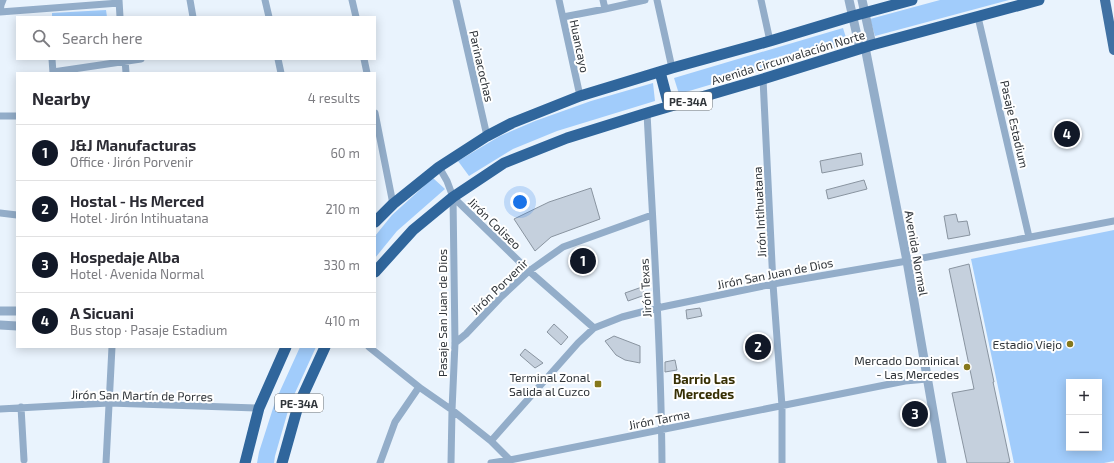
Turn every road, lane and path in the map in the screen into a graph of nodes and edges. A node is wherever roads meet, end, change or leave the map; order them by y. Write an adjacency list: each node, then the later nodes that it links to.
1 (3, 0): 19 (street)
2 (190, 0): 23 (street)
3 (265, 0): 24 (street)
4 (352, 0): 25 (street)
5 (456, 0): 49 (street, Parinacochas)
6 (559, 0): 27 (street, Huancayo)
7 (604, 0): 18 (street)
8 (645, 0): 18 (street)
9 (657, 0): 36 (street)
10 (761, 0): 29 (street)
11 (849, 0): 26 (street)
12 (862, 0): 20 (street)
13 (912, 0): 20 (highway, Avenida Circunvalación Norte)
14 (1038, 0): 28 (highway, Avenida Circunvalación Norte / PE-34A)
15 (1105, 0): 31 (main road)
16 (119, 1): 17 (street); 22 (street)
17 (48, 8): 19 (street); 21 (street)
18 (605, 9): 27 (street)
19 (0, 12)
20 (864, 12): 26 (highway, Avenida Circunvalación Norte); 30 (street)
21 (49, 16)
22 (120, 16)
23 (192, 16)
24 (269, 16)
25 (356, 16)
26 (853, 16): 29 (highway, Avenida Circunvalación Norte); 30 (street)
27 (563, 17): 43 (street, Huancayo)
28 (978, 17): 30 (highway, Avenida Circunvalación Norte / PE-34A); 58 (street, Pasaje Estadium)
29 (770, 41): 36 (highway, Avenida Circunvalación Norte)
30 (866, 47): 42 (highway, Avenida Circunvalación Norte / PE-34A); 59 (street, Avenida Normal)
31 (1114, 50)
32 (52, 60): 37 (street)
33 (125, 60): 37 (street); 38 (street)
34 (278, 60): 39 (street)
35 (364, 60): 40 (street)
36 (672, 68): 41 (highway, Avenida Circunvalación Norte)
37 (53, 72)
38 (126, 72)
39 (281, 72)
40 (367, 72)
41 (660, 72): 43 (highway, Avenida Circunvalación Norte); 44 (highway)
42 (763, 79): 44 (highway, Avenida Circunvalación Norte / PE-34A); 62 (street, Jirón Intihuatana)
43 (580, 96): 49 (highway, Avenida Circunvalación Norte)
44 (669, 106): 45 (highway, Avenida Circunvalación Norte / PE-34A)
45 (647, 113): 51 (highway, Avenida Circunvalación Norte / PE-34A); 55 (street, Jirón Texas)
46 (0, 116): 47 (street)
47 (16, 116)
48 (376, 118): 52 (street)
49 (487, 136): 50 (highway, Avenida Circunvalación Norte)
50 (439, 167): 51 (street, Pasaje San Juan de Dios); 52 (highway, Avenida Circunvalación Norte)
51 (453, 197): 60 (street, Jirón Coliseo); 61 (highway, Avenida Circunvalación Norte / PE-34A); 69 (street, Pasaje San Juan de Dios)
52 (393, 204): 56 (highway, Avenida Circunvalación Norte)
53 (0, 214): 54 (street)
54 (16, 215)
55 (652, 215): 60 (street, Jirón Porvenir); 63 (street, Jirón Texas)
56 (376, 221)
57 (1114, 221): 58 (street, Jirón San Juan de Dios)
58 (1029, 237): 59 (street, Jirón San Juan de Dios)
59 (908, 261): 62 (street, Jirón San Juan de Dios); 74 (street, Avenida Normal)
60 (529, 270): 68 (street, Jirón Coliseo); 69 (street, Jirón Porvenir)
61 (376, 271)
62 (773, 284): 63 (street, Jirón San Juan de Dios); 77 (street, Jirón Intihuatana)
63 (657, 308): 68 (street, Jirón San Juan de Dios); 82 (street, Jirón Texas)
64 (0, 311): 65 (street)
65 (16, 311)
66 (0, 325): 67 (street)
67 (16, 326)
68 (594, 328): 83 (street, Jirón San Juan de Dios)
69 (455, 343): 81 (street, Pasaje San Juan de Dios)
70 (112, 348): 76 (street)
71 (286, 348): 80 (highway, PE-34A)
72 (325, 348): 88 (highway, PE-34A)
73 (370, 348): 75 (street)
74 (927, 379): 77 (street, Jirón Tarma); 94 (street, Avenida Normal)
75 (419, 387): 81 (street); 89 (street)
76 (109, 403): 78 (street, Jirón San Martín de Porres); 80 (street, Jirón San Martín de Porres); 86 (street)
77 (782, 406): 82 (street, Jirón Tarma); 93 (street, Jirón Intihuatana)
78 (21, 407): 79 (street, Jirón San Martín de Porres); 84 (street)
79 (0, 408)
80 (259, 408): 87 (highway, PE-34A)
81 (452, 410): 83 (street); 90 (street, Pasaje San Juan de Dios)
82 (662, 430): 85 (street, Jirón Tarma); 92 (street, Jirón Texas)
83 (491, 441): 85 (street)
84 (24, 460)
85 (510, 460): 91 (street, Jirón Tarma)
86 (106, 463)
87 (246, 463)
88 (282, 463)
89 (380, 463)
90 (451, 463)
91 (490, 463)
92 (662, 463)
93 (782, 463)
94 (942, 463)

